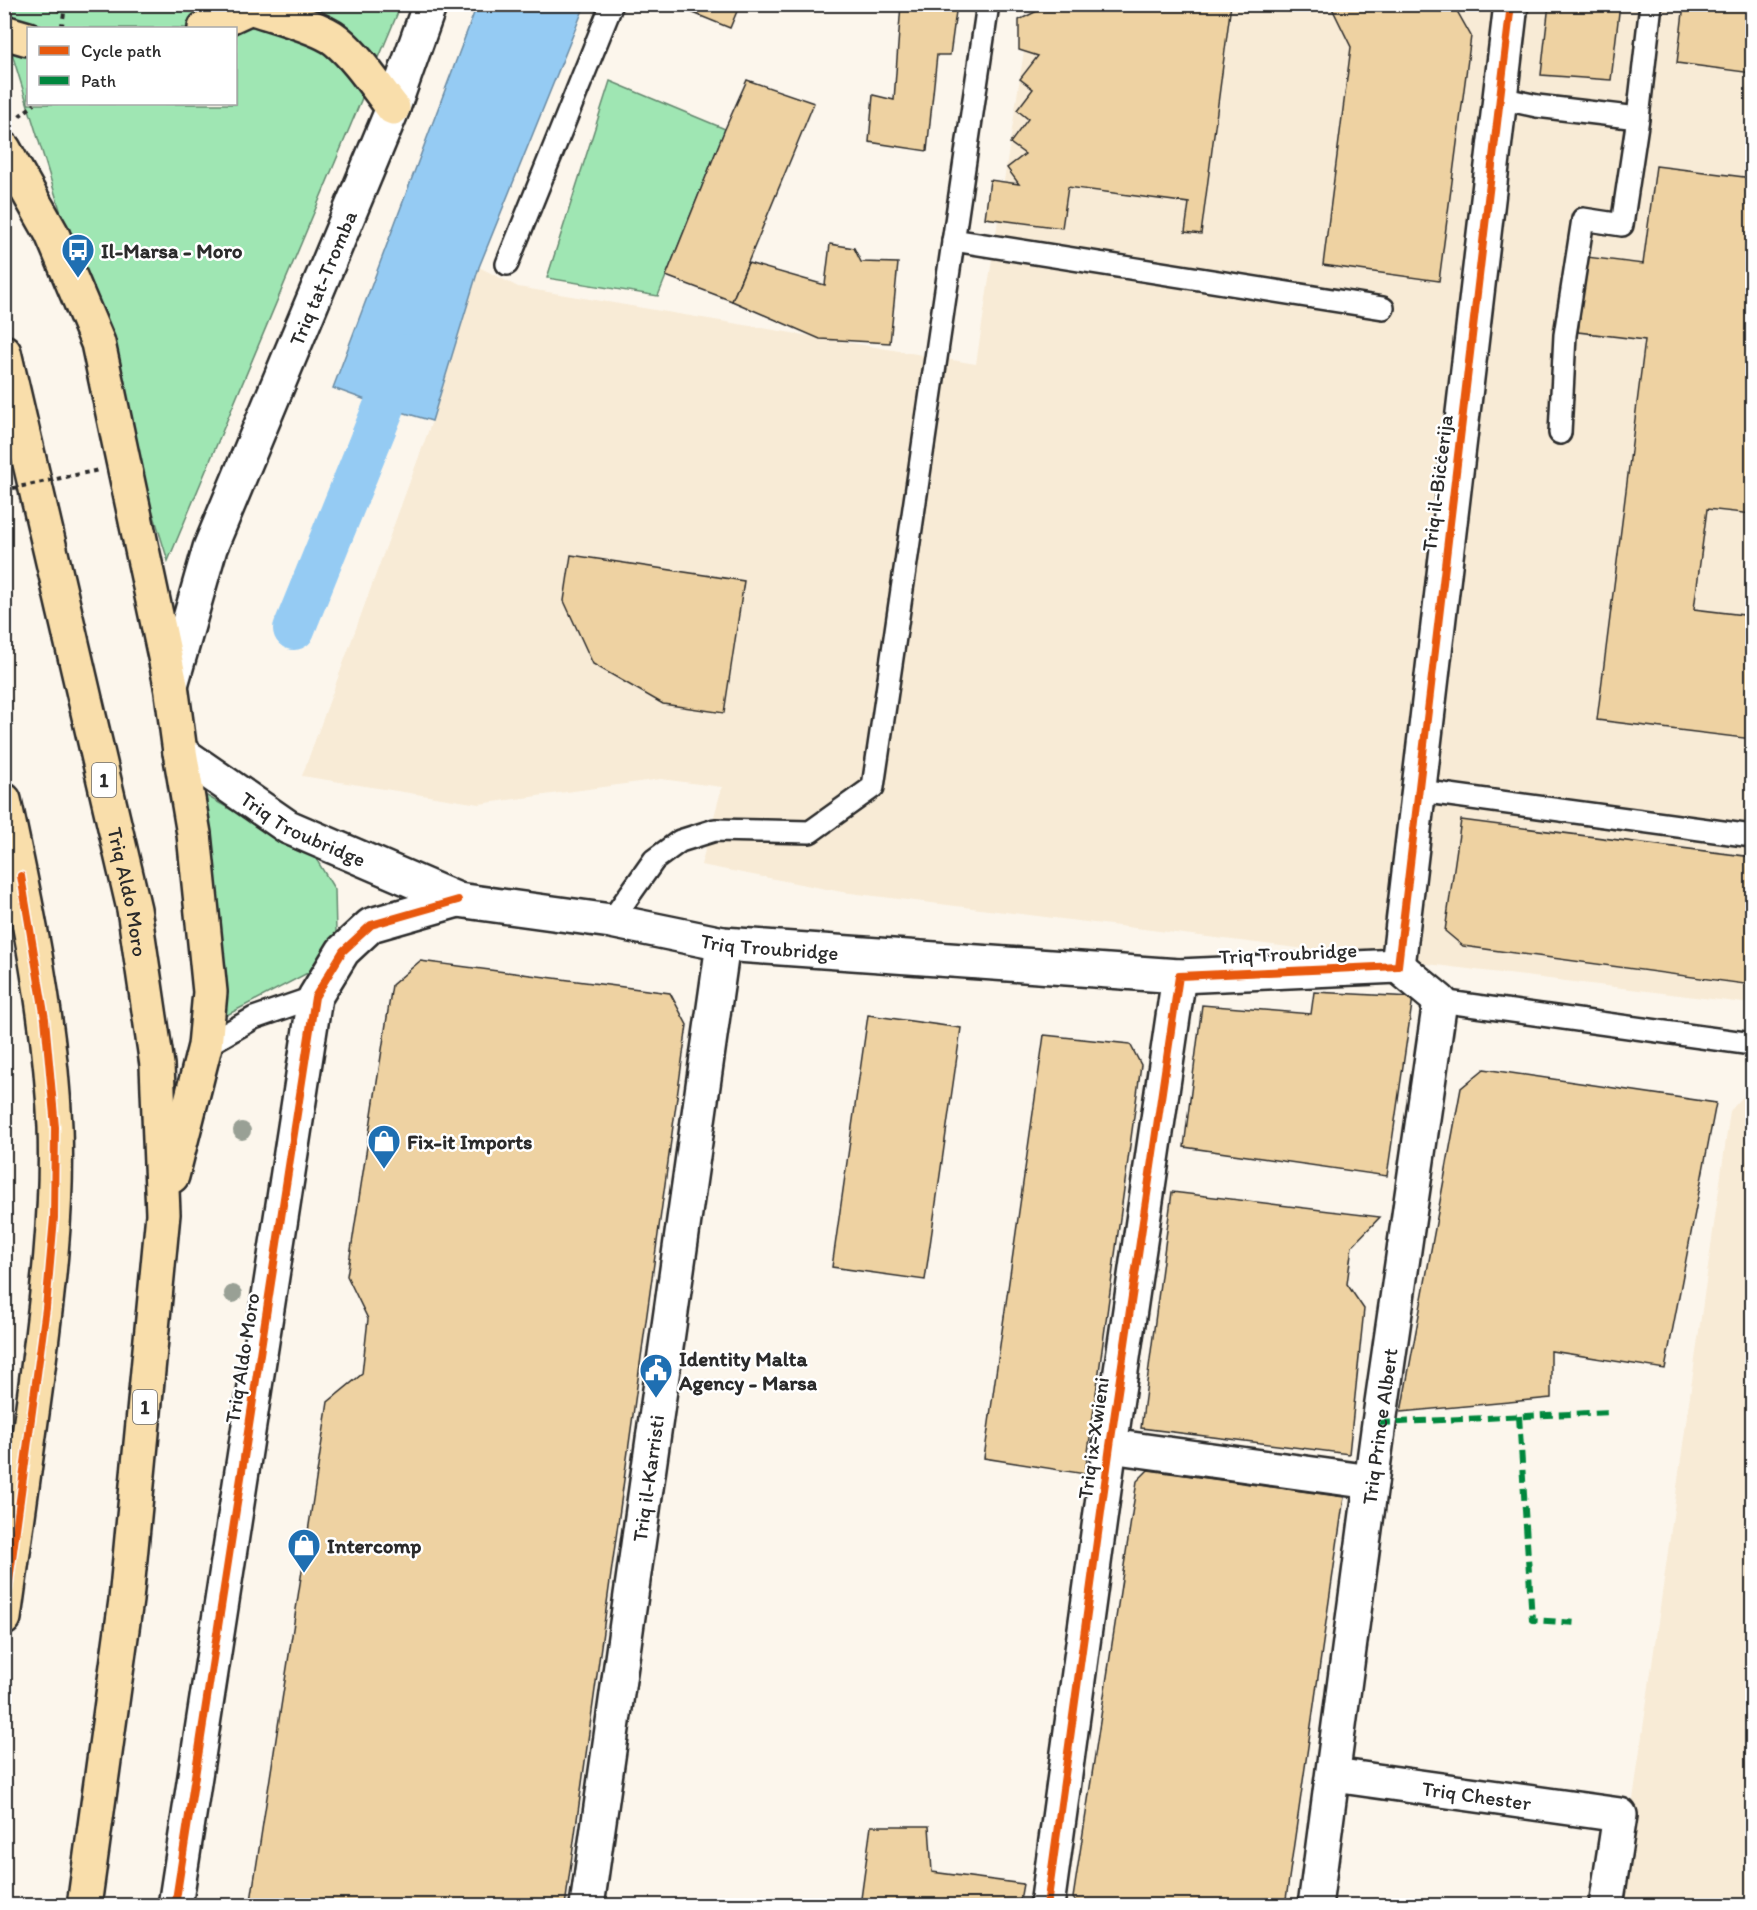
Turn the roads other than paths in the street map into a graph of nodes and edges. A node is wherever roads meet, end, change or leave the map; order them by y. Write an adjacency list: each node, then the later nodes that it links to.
1 (430, 4): 11 (street, Triq tat-Tromba)
2 (612, 4): 15 (lane)
3 (988, 4): 14 (lane)
4 (1511, 4): 10 (street, Triq il-Biċċerija)
5 (1651, 4): 12 (lane)
6 (255, 6): 7 (highway); 11 (highway)
7 (207, 27)
8 (4, 33): 9 (highway)
9 (27, 39)
10 (1500, 98): 12 (lane); 21 (street, Triq il-Biċċerija)
11 (393, 108): 19 (street, Triq tat-Tromba)
12 (1638, 118): 18 (lane)
13 (4, 149): 19 (highway)
14 (953, 240): 16 (lane); 26 (lane)
15 (507, 264)
16 (1383, 308)
17 (4, 352): 34 (highway, Triq Aldo Moro / 1)
18 (1560, 433)
19 (171, 685): 20 (highway)
20 (180, 752): 25 (street, Triq Troubridge); 33 (highway)
21 (1420, 791): 23 (lane); 28 (street, Triq il-Biċċerija)
22 (4, 800): 24 (highway)
23 (1752, 836)
24 (13, 878): 37 (highway)
25 (458, 900): 26 (street, Triq Troubridge); 30 (street, Triq Aldo Moro)
26 (611, 921): 27 (street, Triq Troubridge)
27 (723, 944): 29 (street, Triq Troubridge); 41 (street, Triq il-Karristi)
28 (1398, 966): 29 (street, Triq Troubridge); 31 (street)
29 (1179, 976): 35 (street, Triq ix-Xwieni)
30 (315, 997): 33 (lane); 40 (street, Triq Aldo Moro)
31 (1440, 1001): 32 (lane); 36 (street, Triq Prince Albert)
32 (1752, 1044)
33 (205, 1046): 34 (highway)
34 (163, 1214): 39 (highway, Triq Aldo Moro / 1)
35 (1110, 1446): 36 (street); 42 (street, Triq ix-Xwieni)
36 (1371, 1482): 38 (street, Triq Prince Albert)
37 (4, 1618)
38 (1334, 1775): 43 (street, Triq Prince Albert); 44 (street, Triq Chester)
39 (84, 1905)
40 (175, 1905)
41 (587, 1905)
42 (1047, 1905)
43 (1315, 1905)
44 (1606, 1905)

